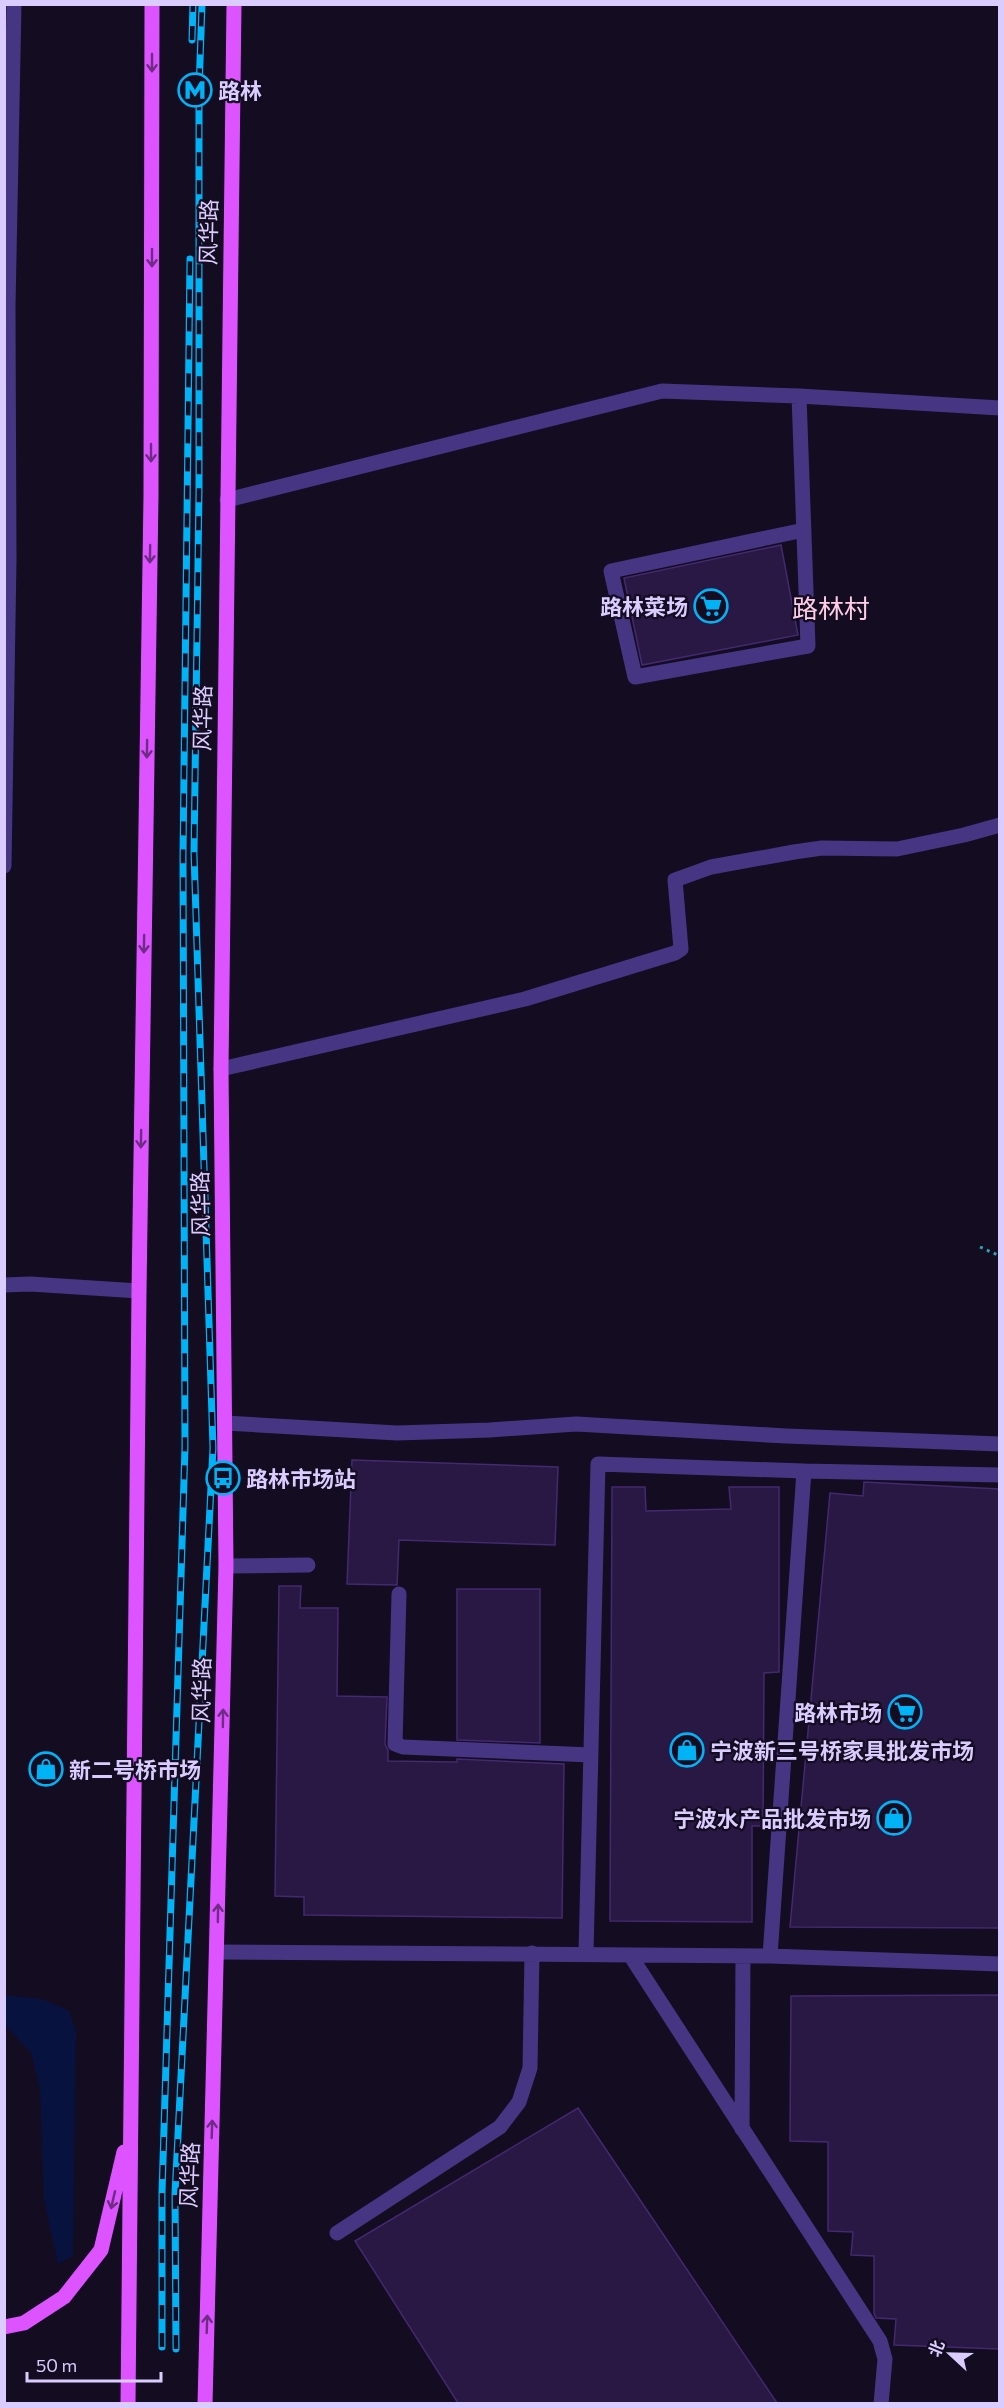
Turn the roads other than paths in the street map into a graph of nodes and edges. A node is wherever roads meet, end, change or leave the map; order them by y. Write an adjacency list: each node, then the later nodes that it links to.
1 (14, 4): 4 (street)
2 (152, 4): 13 (main road, one-way to 13)
3 (234, 4): 7 (main road, 风华路)
4 (6, 307): 10 (street)
5 (799, 396): 6 (street); 7 (street); 8 (street)
6 (999, 408)
7 (227, 500): 11 (main road, 风华路)
8 (804, 530): 8 (street)
9 (999, 825): 11 (street)
10 (4, 866)
11 (221, 1069): 14 (main road, 风华路)
12 (4, 1285): 13 (street)
13 (138, 1291): 29 (main road)
14 (225, 1423): 15 (street); 19 (main road, 风华路)
15 (999, 1444)
16 (804, 1471): 17 (street); 21 (street); 27 (street)
17 (999, 1475)
18 (308, 1565): 19 (street)
19 (226, 1566): 22 (main road, 风华路, one-way to 19)
20 (399, 1594): 21 (street)
21 (591, 1755): 24 (street)
22 (218, 1952): 23 (street); 34 (main road, 风华路, one-way to 22)
23 (532, 1953): 24 (street); 31 (street)
24 (586, 1953): 25 (street)
25 (630, 1955): 26 (street); 30 (street)
26 (743, 1956): 27 (street); 30 (street)
27 (770, 1956): 28 (street)
28 (999, 1964)
29 (130, 2122): 32 (main road, one-way to 32); 33 (main road)
30 (742, 2129): 35 (street)
31 (337, 2233)
32 (4, 2327)
33 (128, 2403)
34 (205, 2403)
35 (881, 2403)

